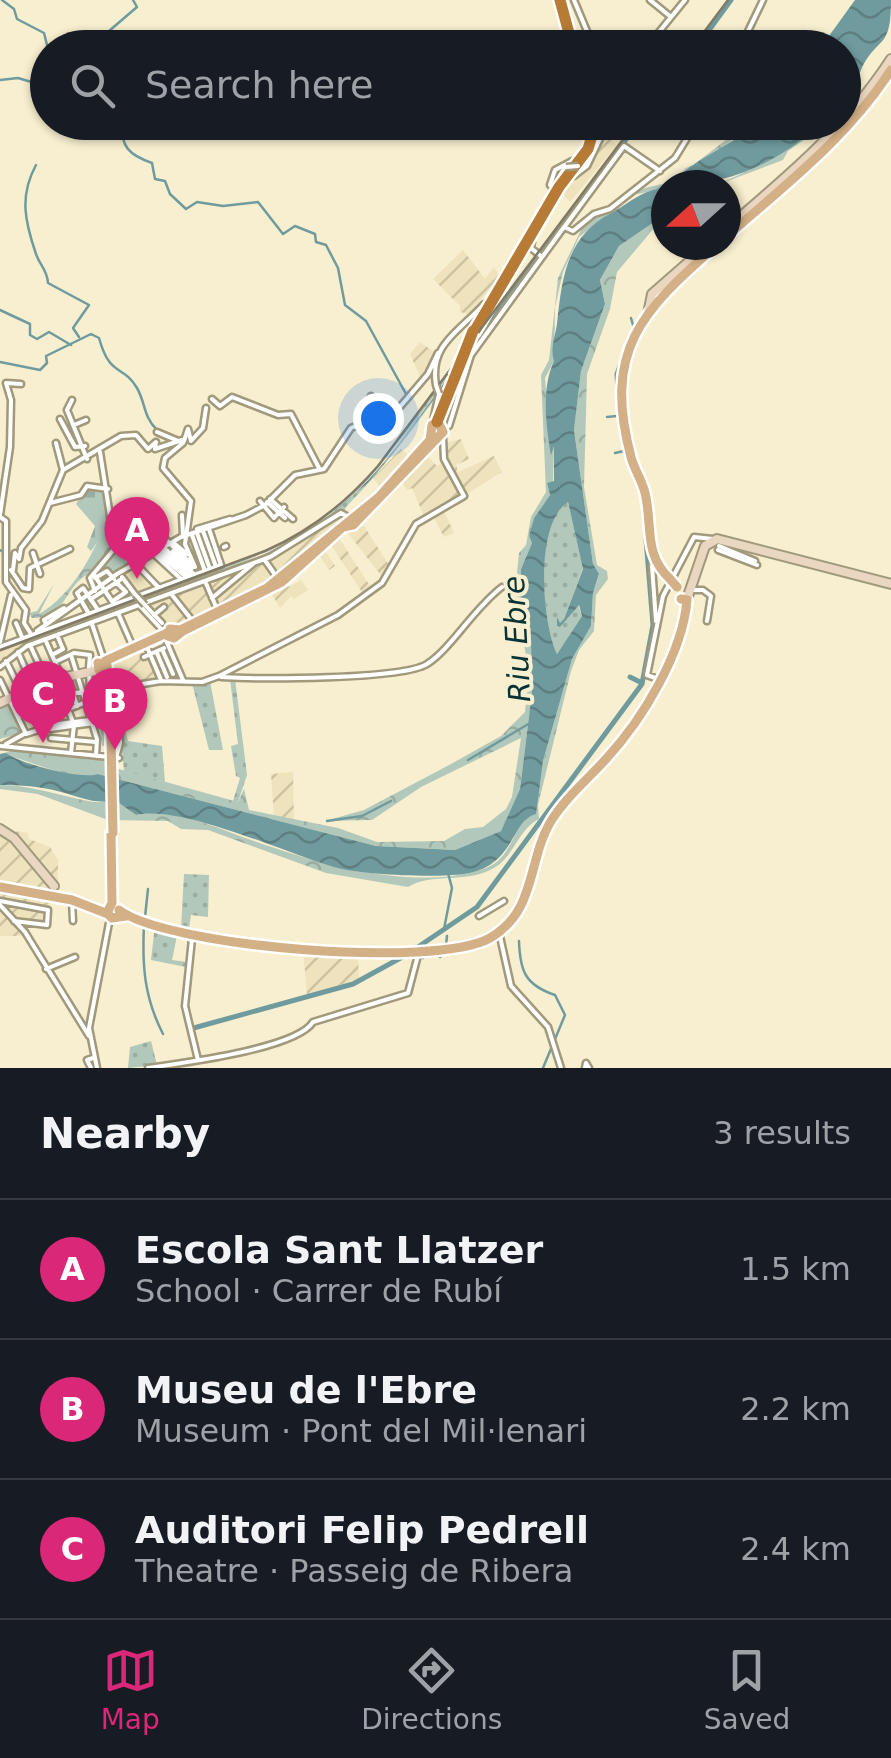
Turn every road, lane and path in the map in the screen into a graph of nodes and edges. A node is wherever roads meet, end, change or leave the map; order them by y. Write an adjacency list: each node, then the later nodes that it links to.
1 (561, 0): 7 (highway)
2 (574, 0): 8 (street)
3 (650, 0): 6 (street)
4 (685, 0): 6 (street)
5 (764, 0): 10 (street)
6 (671, 17): 9 (street)
7 (569, 30)
8 (585, 30)
9 (661, 30)
10 (749, 30)
11 (891, 59): 13 (street)
12 (891, 70): 14 (main road)
13 (861, 104)
14 (861, 112)
15 (588, 140): 25 (street)
16 (590, 140): 43 (highway, bridge)
17 (600, 140): 21 (street)
18 (687, 140): 23 (street)
19 (826, 140): 26 (street)
20 (833, 140): 27 (main road)
21 (596, 148): 25 (street, bridge); 29 (street)
22 (659, 170): 28 (street)
23 (661, 170)
24 (651, 177): 28 (street)
25 (551, 190): 33 (street)
26 (741, 217)
27 (741, 223)
28 (565, 226): 29 (street)
29 (541, 256): 43 (street)
30 (690, 260): 32 (street)
31 (700, 260): 32 (main road)
32 (648, 312): 71 (main road)
33 (434, 361): 41 (street); 43 (street, bridge)
34 (21, 384): 56 (street)
35 (370, 396): 41 (street)
36 (212, 399): 50 (street)
37 (72, 400): 42 (street)
38 (206, 408): 45 (street)
39 (60, 418): 47 (street)
40 (86, 420): 42 (street)
41 (360, 424): 50 (street)
42 (74, 425): 47 (street)
43 (439, 428): 61 (main road); 132 (street)
44 (157, 432): 45 (street)
45 (182, 441): 48 (street); 58 (street)
46 (56, 443): 51 (street)
47 (85, 446): 49 (street)
48 (100, 452): 49 (street); 52 (street)
49 (87, 458): 51 (street)
50 (320, 469): 54 (street)
51 (63, 470): 53 (street)
52 (108, 489): 53 (street); 81 (street)
53 (50, 502): 78 (street)
54 (263, 504): 55 (street); 55 (street); 57 (street); 63 (street)
55 (279, 512): 59 (street); 60 (street)
56 (0, 515): 69 (street)
57 (264, 516)
58 (193, 517): 63 (street); 63 (street); 63 (street)
59 (285, 518)
60 (293, 519)
61 (349, 520): 70 (street); 82 (main road)
62 (718, 542): 68 (street); 93 (street); 111 (street)
63 (174, 543): 64 (street); 65 (street); 65 (street); 74 (street); 74 (street); 74 (street); 74 (street); 75 (street)
64 (148, 546)
65 (208, 547): 77 (street); 77 (street)
66 (70, 548): 73 (street)
67 (33, 553): 73 (street)
68 (742, 555): 72 (street); 86 (street)
69 (3, 557): 78 (street)
70 (264, 559): 76 (street); 82 (street)
71 (653, 561): 93 (main road, bridge); 111 (street)
72 (756, 563)
73 (37, 564): 78 (street); 80 (street)
74 (184, 564): 77 (street); 88 (street)
75 (137, 565): 83 (street); 88 (street)
76 (252, 565): 84 (street); 94 (street)
77 (213, 568)
78 (10, 571): 92 (street)
79 (105, 572): 81 (street); 83 (street); 85 (street)
80 (40, 574)
81 (95, 576): 87 (street); 90 (street)
82 (278, 577): 118 (main road)
83 (120, 578): 85 (street); 87 (street); 96 (street); 97 (street, bridge)
84 (205, 581): 91 (street); 94 (street)
85 (108, 583): 87 (street)
86 (891, 584)
87 (103, 588): 90 (street); 96 (street)
88 (159, 588): 96 (street)
89 (502, 588): 132 (street)
90 (86, 592): 98 (street); 99 (street); 102 (street)
91 (172, 594): 95 (street); 108 (street)
92 (12, 595): 112 (street); 117 (street)
93 (683, 595): 106 (street); 136 (main road)
94 (213, 599): 100 (street); 104 (street)
95 (158, 600): 97 (street); 103 (street)
96 (113, 603): 99 (street)
97 (142, 605): 101 (street); 103 (street); 118 (street)
98 (67, 608): 105 (street); 109 (street)
99 (98, 610): 102 (street)
100 (218, 611)
101 (118, 613): 110 (street); 121 (street)
102 (89, 614): 105 (street)
103 (154, 614): 118 (street)
104 (207, 617)
105 (76, 618): 109 (street)
106 (706, 621)
107 (16, 622): 114 (street)
108 (192, 622)
109 (49, 623): 112 (street)
110 (95, 624): 113 (street); 131 (street)
111 (657, 630): 136 (street)
112 (37, 631): 114 (street)
113 (57, 635): 115 (street); 116 (street)
114 (19, 639): 117 (street)
115 (45, 639): 119 (street); 120 (street)
116 (60, 642): 120 (street); 125 (street)
117 (0, 644)
118 (161, 644): 121 (street); 128 (street); 128 (street); 131 (main road); 131 (main road)
119 (30, 645): 122 (street); 124 (street)
120 (49, 648): 124 (street); 125 (street)
121 (134, 650): 131 (street)
122 (18, 652): 126 (street); 130 (street)
123 (71, 655): 125 (street); 131 (street); 131 (street)
124 (35, 656): 127 (street)
125 (54, 659): 127 (street); 134 (street)
126 (6, 660): 129 (street); 133 (street)
127 (40, 665): 134 (street)
128 (166, 667): 135 (street); 135 (street)
129 (0, 668)
130 (27, 672): 133 (street); 138 (street)
131 (100, 673): 134 (street); 135 (street); 139 (street); 139 (street); 139 (street); 164 (street); 171 (main road, bridge)
132 (219, 676): 135 (street)
133 (15, 678): 140 (street)
134 (58, 678): 138 (street); 141 (street); 142 (street)
135 (172, 678)
136 (658, 679): 176 (main road)
137 (0, 680): 143 (street)
138 (34, 686): 140 (street); 145 (street)
139 (87, 691): 141 (street); 144 (street)
140 (22, 692): 143 (street); 148 (street)
141 (73, 696): 142 (street); 146 (street)
142 (58, 699): 145 (street); 149 (street)
143 (4, 701): 150 (street)
144 (88, 702): 146 (street); 152 (street)
145 (43, 705): 148 (street); 151 (street)
146 (77, 706): 147 (street)
147 (68, 709): 149 (street); 153 (street)
148 (30, 711): 150 (street); 155 (street)
149 (61, 712): 151 (street)
150 (18, 717): 156 (street)
151 (49, 717): 154 (street)
152 (92, 721): 153 (street); 159 (street)
153 (74, 724): 154 (street); 158 (street)
154 (50, 727): 155 (street); 157 (street)
155 (39, 728): 156 (street)
156 (25, 734): 160 (street); 161 (street)
157 (51, 738): 158 (street); 162 (street)
158 (72, 740): 159 (street); 163 (street)
159 (97, 742): 164 (street)
160 (3, 746): 161 (street)
161 (33, 749): 162 (street)
162 (49, 751): 163 (street)
163 (71, 754): 164 (street)
164 (96, 756)
165 (0, 830): 167 (street)
166 (0, 886): 167 (main road); 168 (main road)
167 (50, 887): 168 (main road)
168 (72, 899): 171 (main road); 174 (street)
169 (504, 902): 172 (street)
170 (0, 903): 173 (street); 173 (street)
171 (118, 912): 175 (main road); 180 (street)
172 (479, 916)
173 (14, 921): 179 (street)
174 (73, 921)
175 (192, 934): 177 (main road); 181 (street)
176 (500, 934): 177 (main road); 185 (street)
177 (417, 953): 181 (street)
178 (75, 957): 179 (street)
179 (46, 970): 180 (street)
180 (87, 1023): 183 (street)
181 (198, 1060): 182 (street)
182 (177, 1066): 184 (street)
183 (94, 1068)
184 (148, 1068)
185 (561, 1068)

